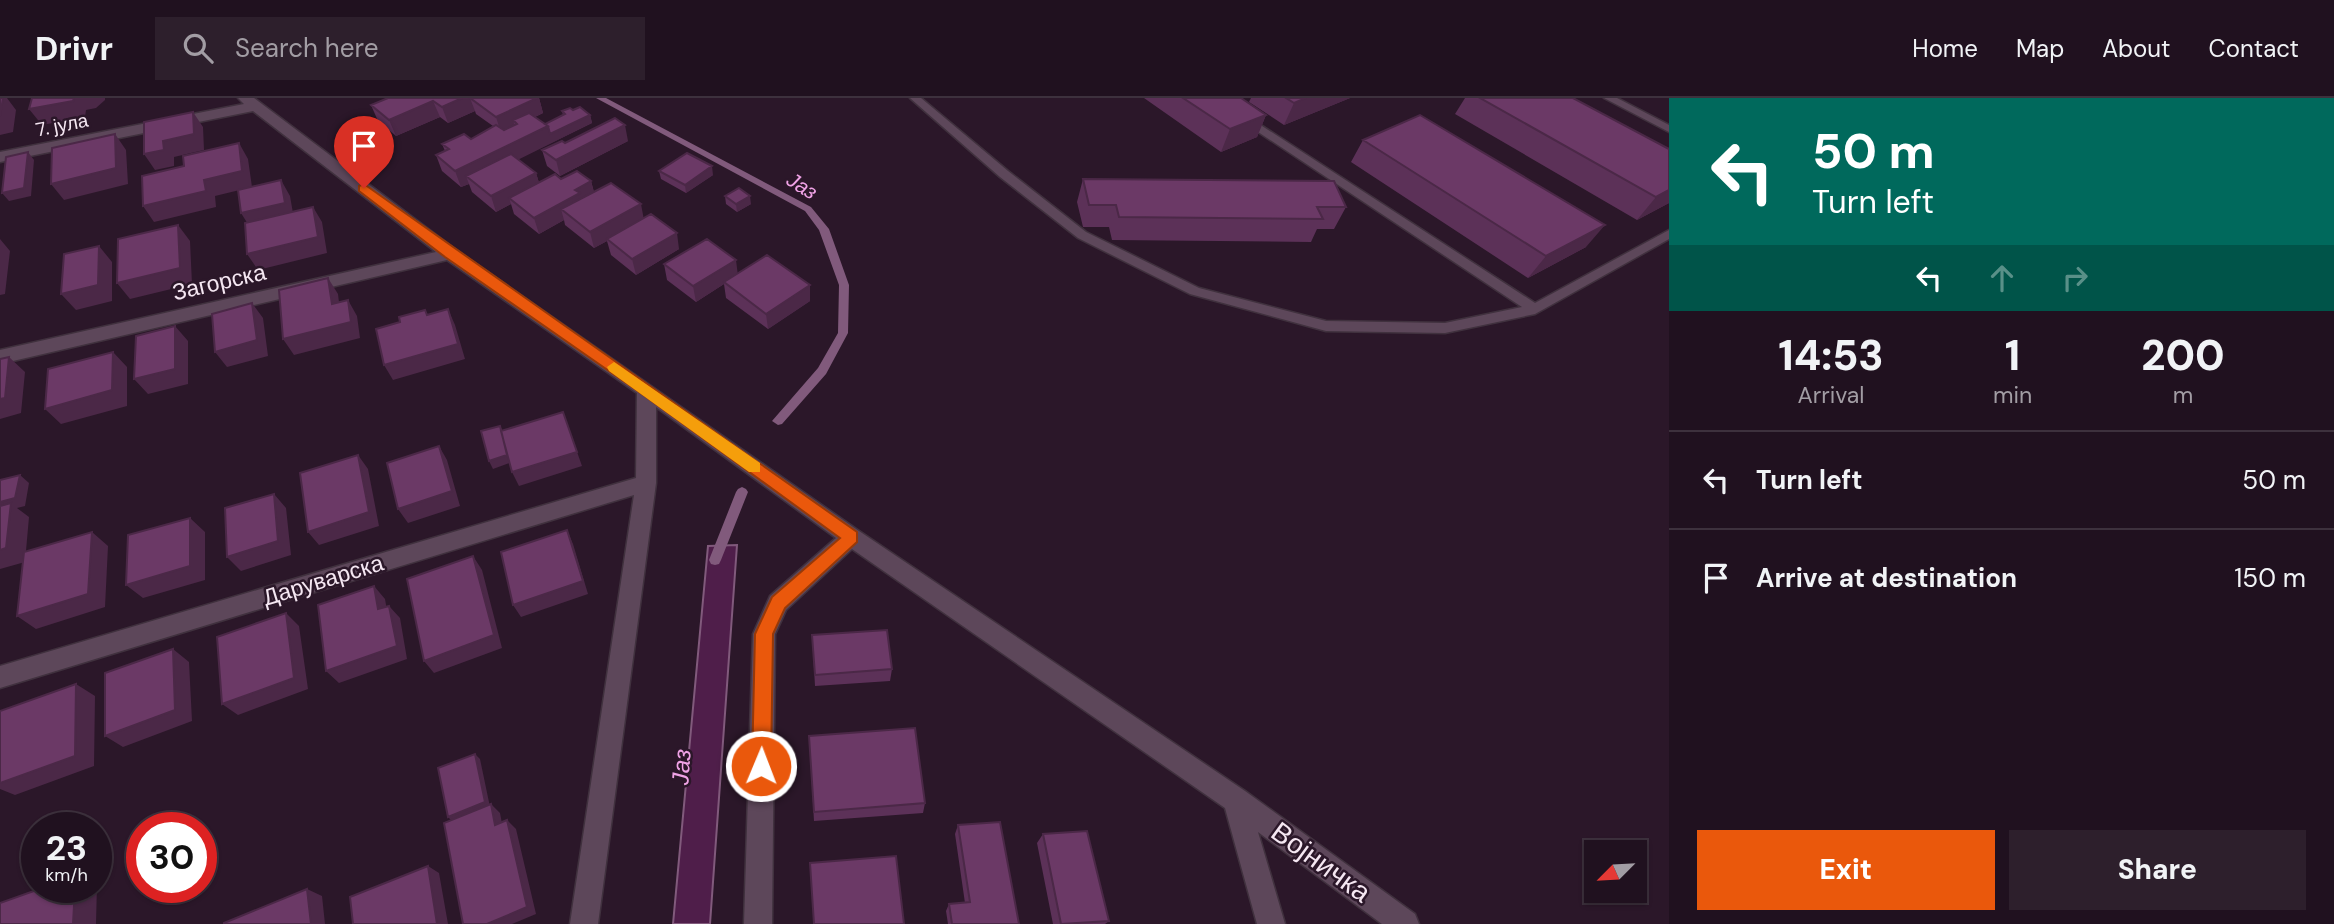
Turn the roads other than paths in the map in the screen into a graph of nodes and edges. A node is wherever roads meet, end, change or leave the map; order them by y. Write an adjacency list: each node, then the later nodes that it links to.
1 (915, 98): 9 (lane)
2 (1212, 98): 9 (lane)
3 (1609, 98): 5 (lane)
4 (251, 102): 6 (street, 7. јула); 8 (street, Војничка)
5 (1669, 129)
6 (0, 157)
7 (1669, 234): 9 (lane)
8 (450, 254): 10 (street, Загорска); 11 (street, Војничка)
9 (1535, 309)
10 (0, 357)
11 (647, 390): 12 (street); 13 (street, Војничка)
12 (646, 483): 14 (street, Даруварска); 16 (street)
13 (851, 537): 15 (street, Војничка); 17 (street)
14 (0, 677)
15 (1236, 800): 18 (street); 19 (street, Војничка)
16 (584, 924)
17 (758, 924)
18 (1271, 924)
19 (1405, 924)

